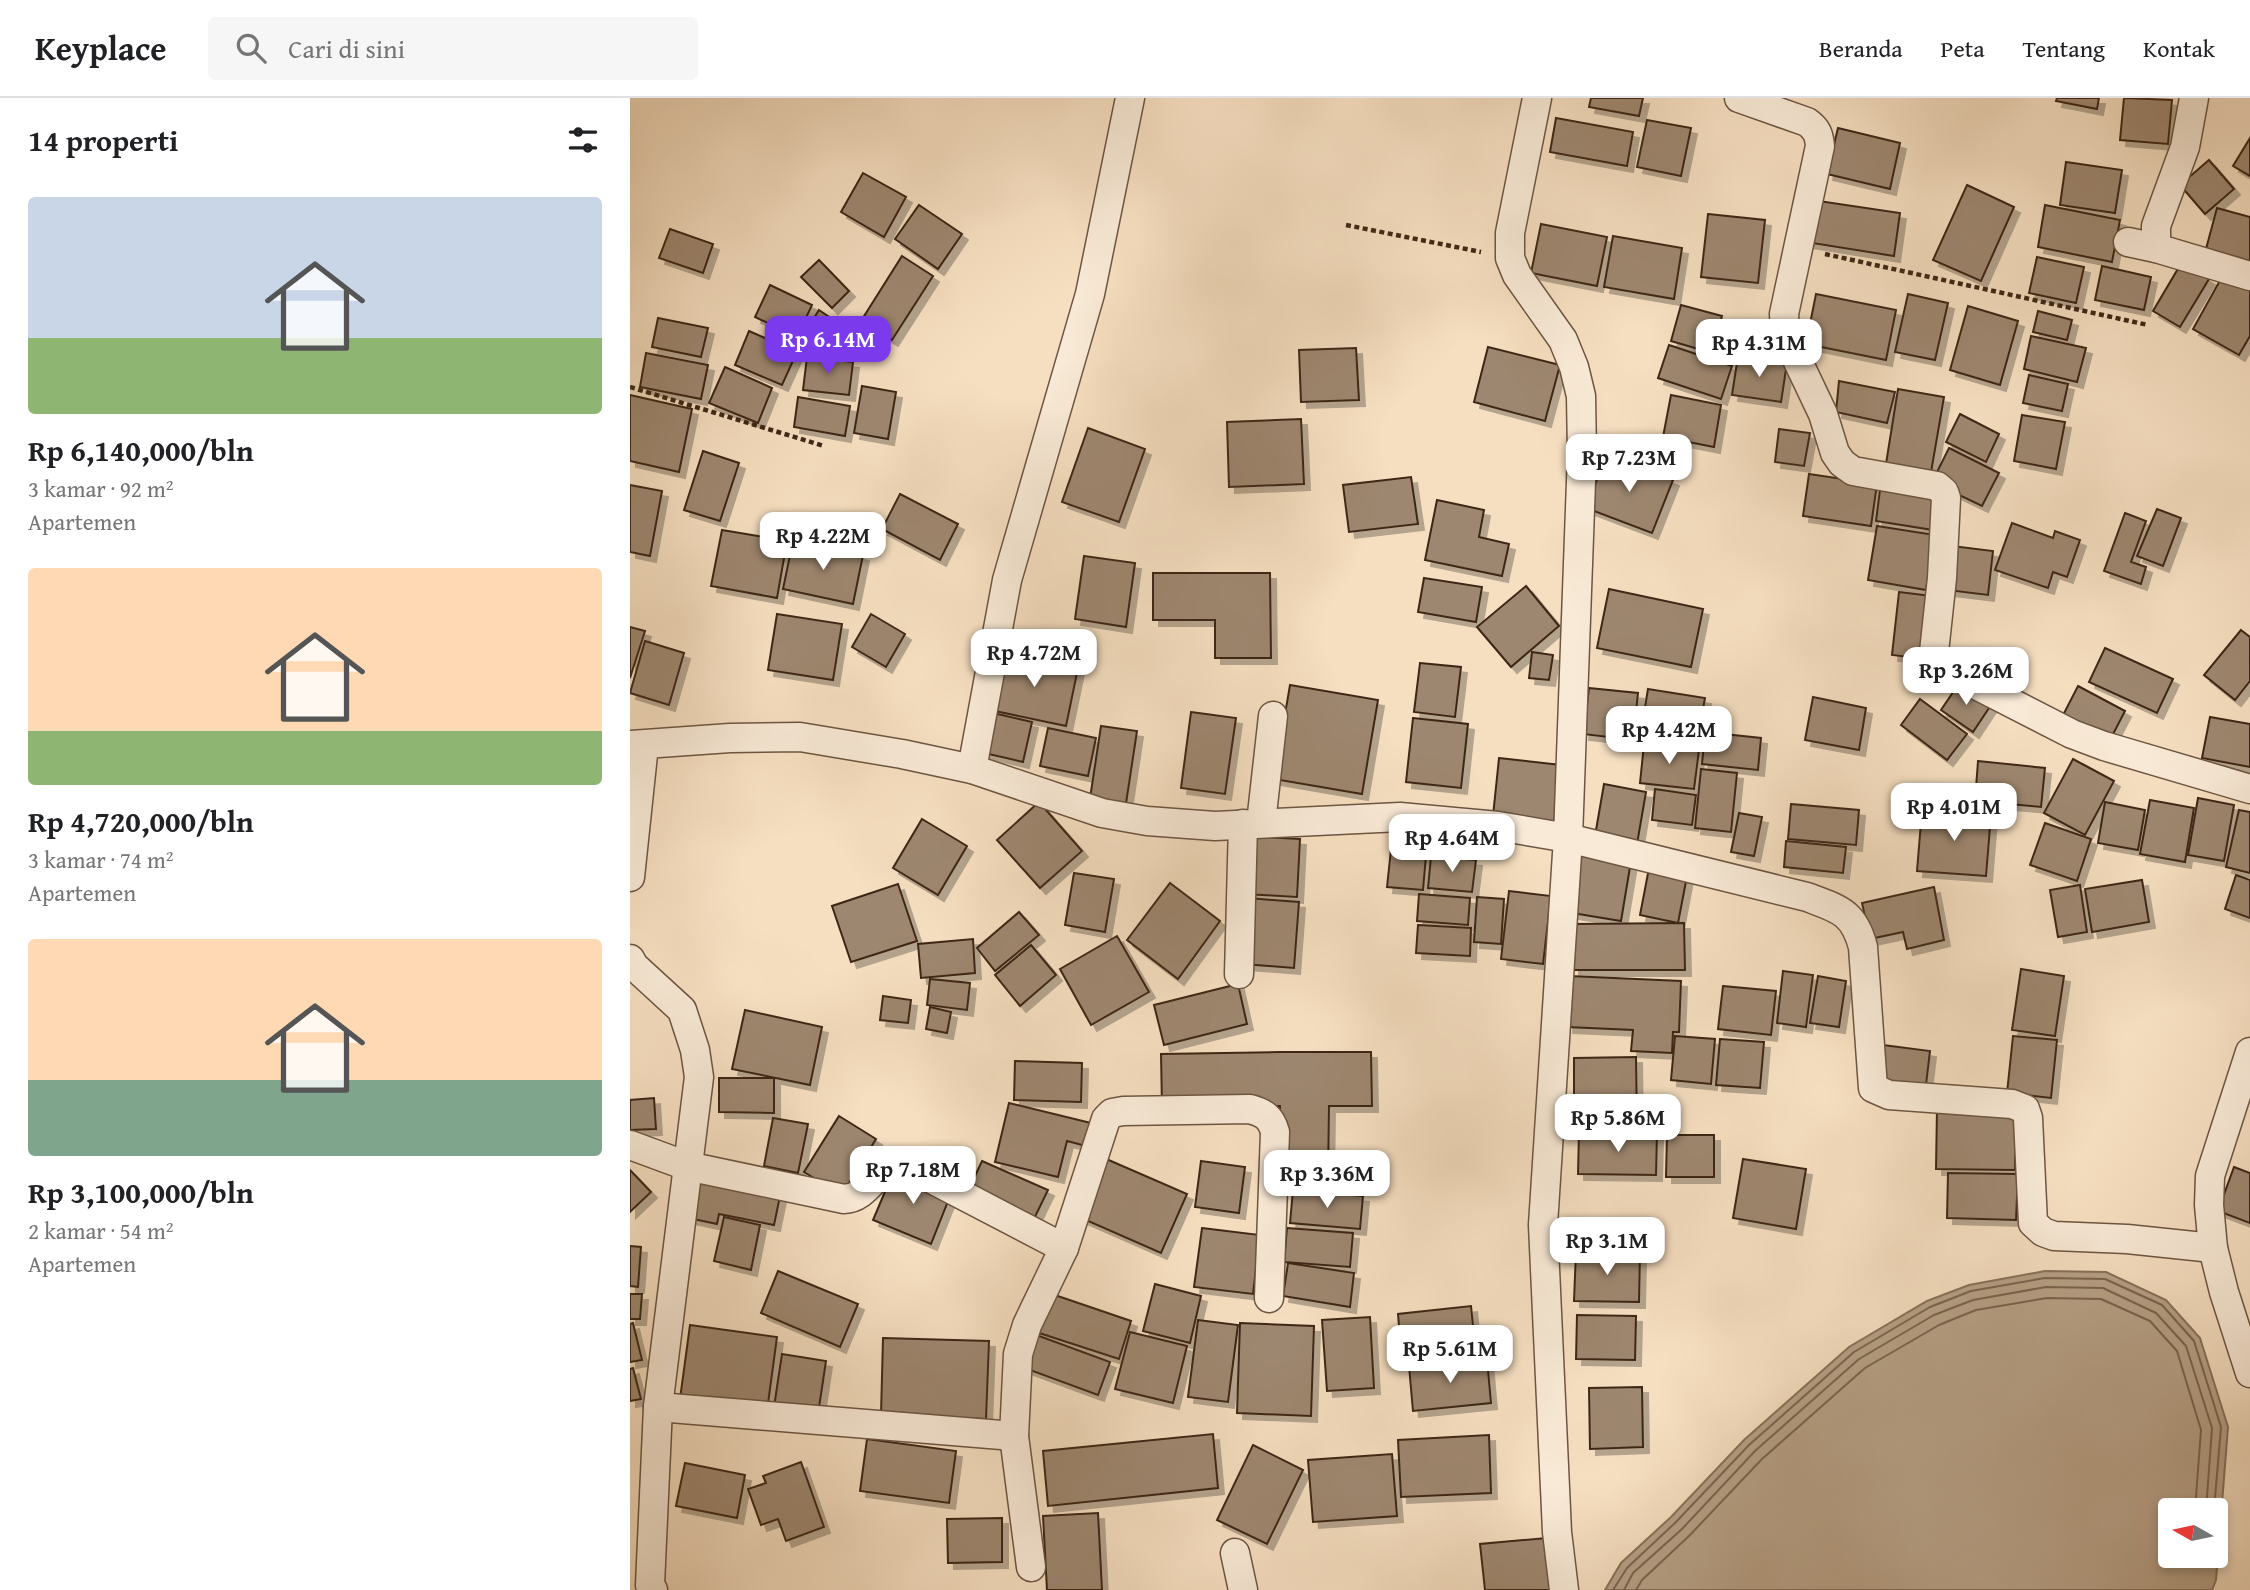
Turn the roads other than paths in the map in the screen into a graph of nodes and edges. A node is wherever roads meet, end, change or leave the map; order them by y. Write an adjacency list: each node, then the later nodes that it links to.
1 (1130, 98): 10 (street)
2 (1538, 98): 13 (street)
3 (1739, 98): 11 (street)
4 (2194, 98): 6 (street)
5 (2128, 242): 6 (street)
6 (2156, 248): 7 (street)
7 (2250, 276)
8 (1273, 716): 12 (street)
9 (637, 745): 10 (street); 14 (street)
10 (972, 769): 12 (street)
11 (2250, 789)
12 (1252, 824): 13 (street); 16 (street)
13 (1568, 838): 21 (street); 30 (street)
14 (630, 877)
15 (630, 959): 19 (street)
16 (1239, 974)
17 (2250, 1052): 21 (street)
18 (630, 1145): 19 (street)
19 (687, 1166): 20 (street); 24 (street)
20 (1064, 1248): 22 (street); 25 (street)
21 (2213, 1248): 23 (street)
22 (1269, 1298)
23 (2250, 1373)
24 (658, 1407): 25 (street); 28 (street)
25 (1014, 1436): 27 (street)
26 (1235, 1553): 29 (street)
27 (1031, 1567)
28 (644, 1585)
29 (1243, 1590)
30 (1564, 1590)

